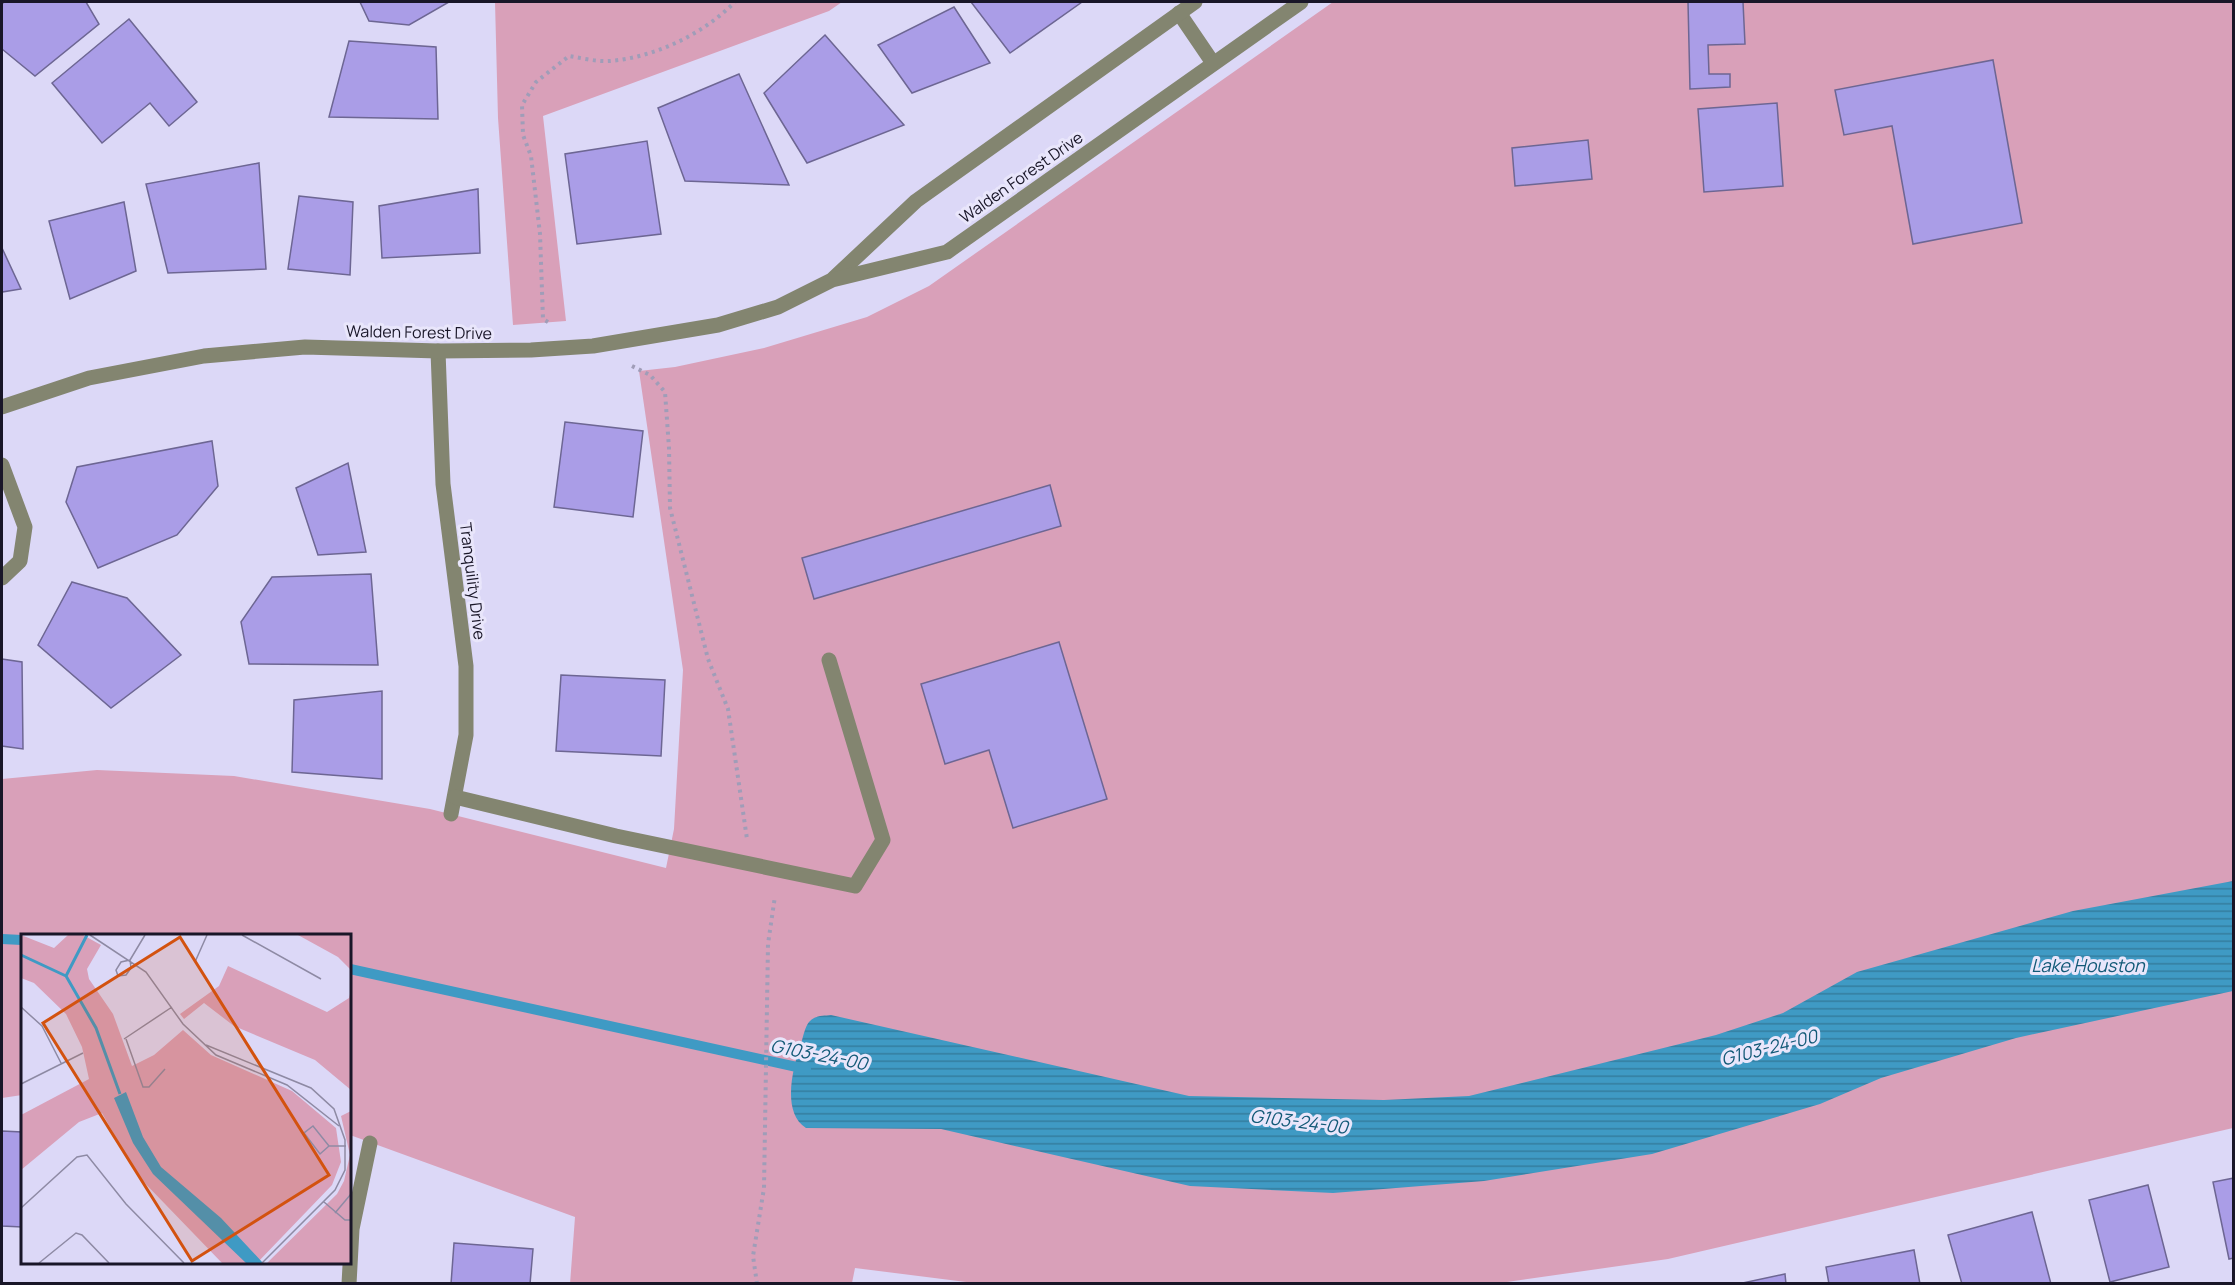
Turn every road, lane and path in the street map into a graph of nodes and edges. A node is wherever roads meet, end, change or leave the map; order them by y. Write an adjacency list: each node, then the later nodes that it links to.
1 (735, 2): 7 (path)
2 (1196, 2): 4 (street, Walden Forest Drive)
3 (1301, 2): 5 (street, Walden Forest Drive)
4 (1179, 13): 5 (street); 6 (street, Walden Forest Drive)
5 (1213, 63): 6 (street, Walden Forest Drive)
6 (832, 280): 8 (street, Walden Forest Drive)
7 (553, 324)
8 (438, 351): 10 (street, Walden Forest Drive); 14 (street, Tranquility Drive)
9 (631, 366): 16 (path)
10 (2, 407)
11 (2, 465): 12 (street)
12 (2, 578)
13 (829, 660): 16 (street)
14 (455, 796): 15 (street, Tranquility Drive); 16 (street)
15 (451, 814)
16 (760, 866): 21 (path)
17 (370, 1143): 18 (street)
18 (351, 1247)
19 (350, 1264): 20 (street)
20 (349, 1284)
21 (757, 1284)

